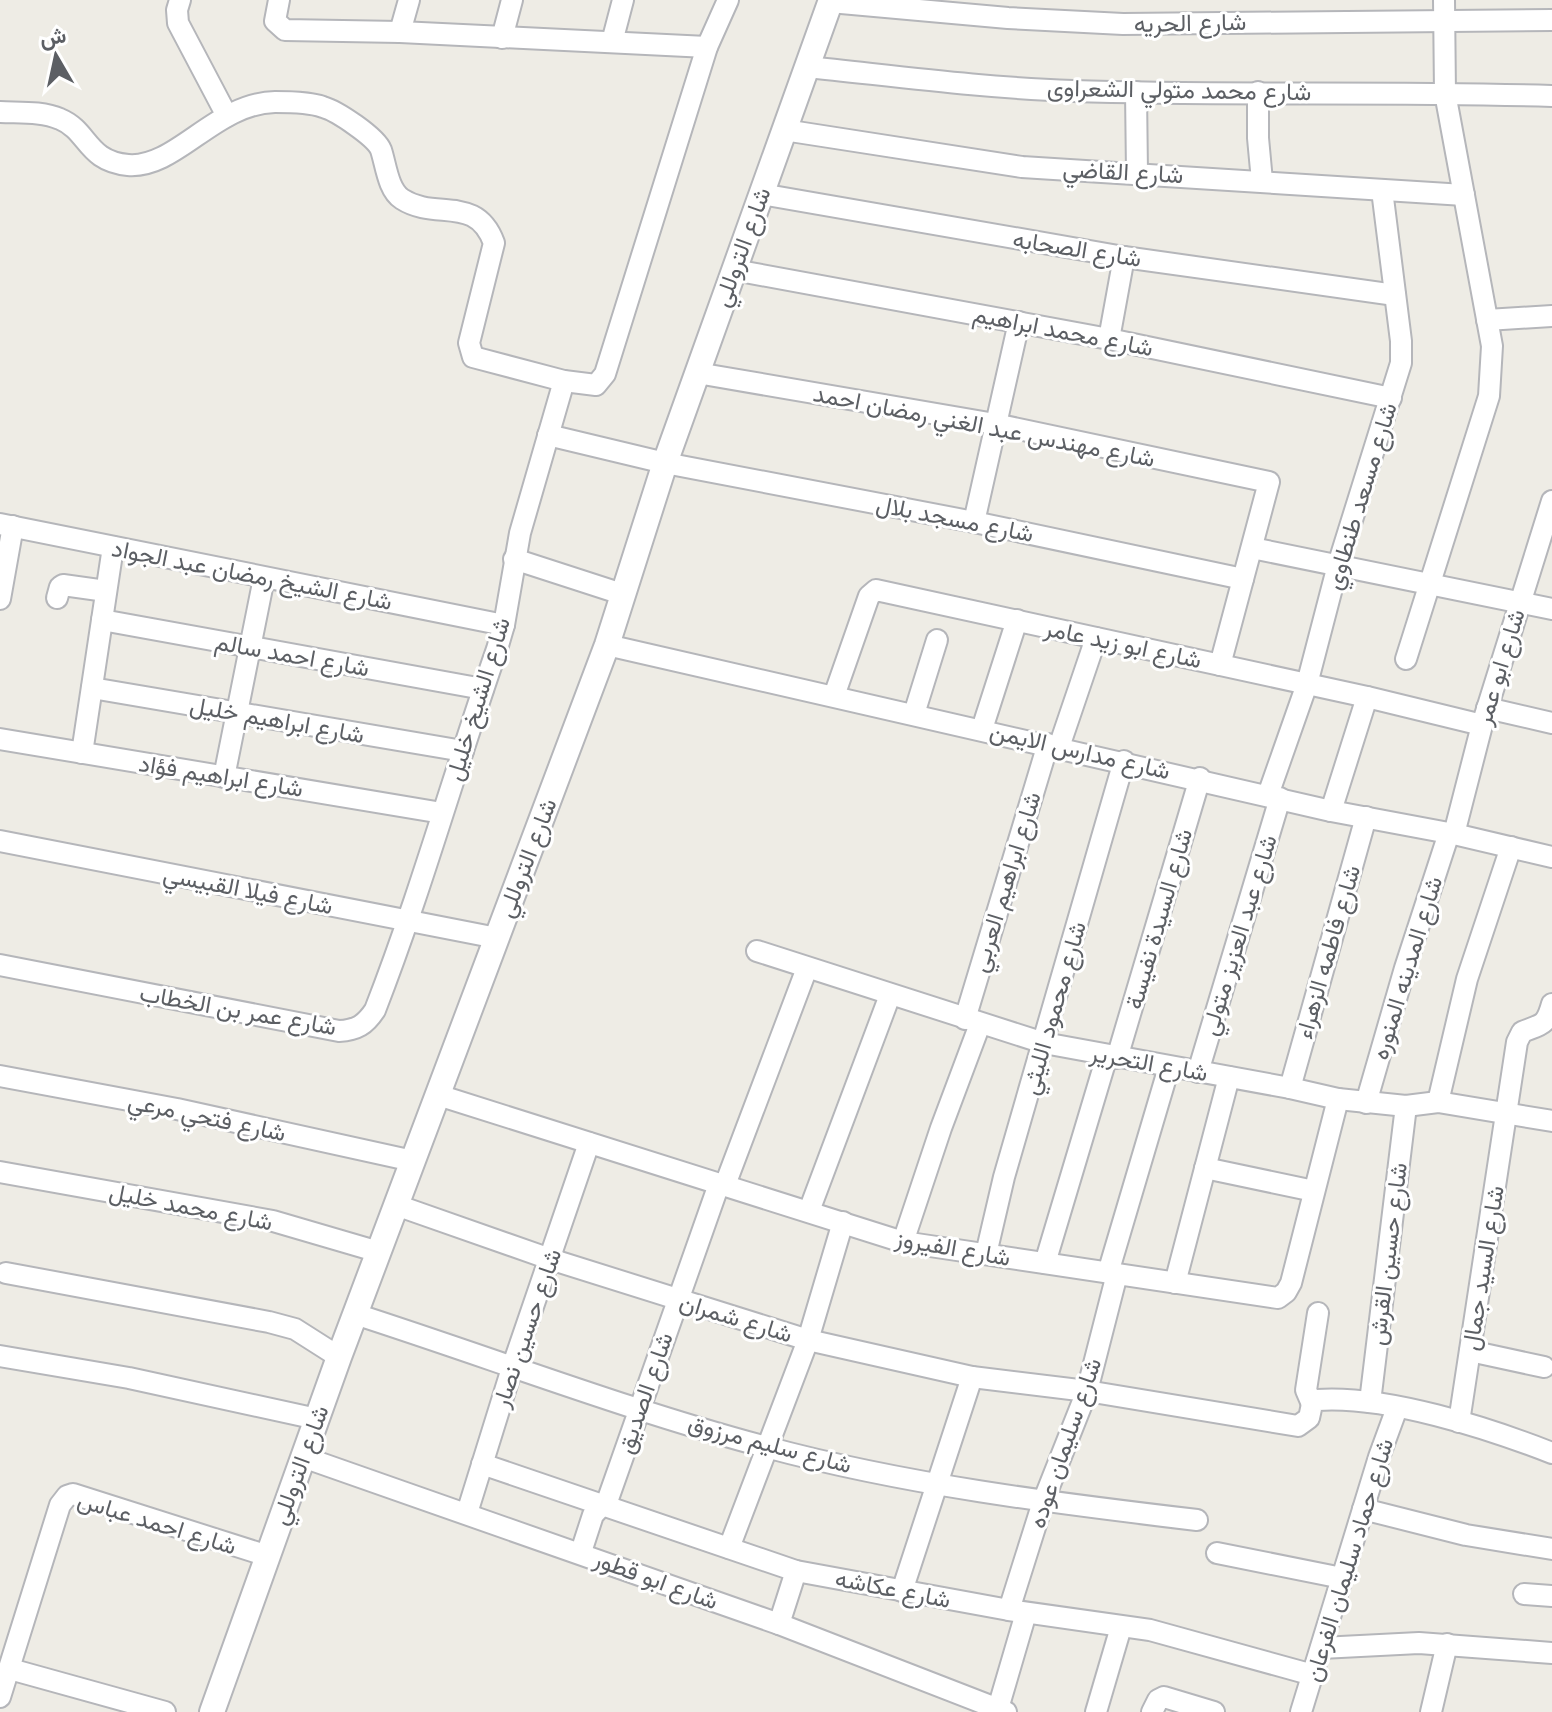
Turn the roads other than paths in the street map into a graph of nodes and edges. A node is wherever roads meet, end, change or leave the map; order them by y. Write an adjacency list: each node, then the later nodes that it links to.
1 (180, 0): 20 (street)
2 (279, 0): 10 (street)
3 (409, 0): 10 (street)
4 (512, 0): 11 (street)
5 (623, 0): 12 (street)
6 (728, 0): 13 (street)
7 (830, 1): 8 (street, شارع الحريه); 14 (street, شارع التروللي)
8 (1444, 10): 9 (street, شارع الحريه); 17 (street)
9 (1552, 20)
10 (400, 32): 11 (street)
11 (502, 38): 12 (street)
12 (612, 42): 13 (street)
13 (707, 47): 35 (street)
14 (807, 67): 15 (street, شارع محمد متولي الشعراوى); 21 (street, شارع التروللي)
15 (1136, 92): 16 (street, شارع محمد متولي الشعراوى); 22 (street)
16 (1258, 92): 17 (street, شارع محمد متولي الشعراوى); 23 (street)
17 (1445, 93): 18 (street, شارع محمد متولي الشعراوى); 26 (street)
18 (1552, 96)
19 (0, 112): 20 (street)
20 (227, 116): 35 (street)
21 (784, 130): 22 (street, شارع القاضي); 25 (street, شارع التروللي)
22 (1137, 173): 23 (street, شارع القاضي)
23 (1262, 181): 24 (street, شارع القاضي)
24 (1382, 190): 26 (street, شارع القاضي); 29 (street, شارع مسعد طنطاوي)
25 (761, 194): 27 (street, شارع الصحابه); 28 (street, شارع التروللي)
26 (1464, 195): 31 (street)
27 (1124, 257): 29 (street, شارع الصحابه); 33 (street)
28 (734, 270): 32 (street, شارع محمد ابراهيم); 34 (street, شارع التروللي)
29 (1395, 295): 36 (street, شارع مسعد طنطاوي)
30 (1552, 316): 31 (street)
31 (1487, 320): 49 (street)
32 (1019, 322): 33 (street, شارع محمد ابراهيم); 37 (street)
33 (1109, 339): 36 (street, شارع محمد ابراهيم)
34 (697, 373): 37 (street, شارع مهندس عبد الغني رمضان احمد); 39 (street, شارع التروللي)
35 (564, 381): 38 (street, شارع الشيخ خليل)
36 (1391, 398): 46 (street, شارع مسعد طنطاوي)
37 (995, 424): 41 (street); 44 (street, شارع مهندس عبد الغني رمضان احمد)
38 (548, 435): 39 (street, شارع مسجد بلال); 45 (street, شارع الشيخ خليل)
39 (665, 463): 41 (street, شارع مسجد بلال); 51 (street, شارع التروللي)
40 (1552, 501): 54 (street, شارع ابو عمر)
41 (974, 522): 48 (street, شارع مسجد بلال)
42 (7, 525): 43 (street, شارع الشيخ رمضان عبد الجواد); 53 (street)
43 (113, 547): 47 (street, شارع الشيخ رمضان عبد الجواد); 50 (street)
44 (1252, 548): 46 (street); 48 (street)
45 (514, 559): 51 (street); 58 (street, شارع الشيخ خليل)
46 (1338, 565): 49 (street); 65 (street, شارع مسعد طنطاوي)
47 (264, 578): 58 (street, شارع الشيخ رمضان عبد الجواد); 62 (street)
48 (1243, 579): 64 (street)
49 (1430, 584): 54 (street); 63 (street)
50 (106, 591): 52 (street); 56 (street)
51 (622, 594): 61 (street, شارع التروللي)
52 (57, 598)
53 (0, 599)
54 (1520, 602): 55 (street); 72 (street, شارع ابو عمر)
55 (1552, 609)
56 (102, 620): 62 (street, شارع احمد سالم); 66 (street)
57 (1017, 620): 59 (street, شارع ابو زيد عامر); 68 (street, شارع ابو زيد عامر); 74 (street)
58 (504, 625): 67 (street, شارع الشيخ خليل)
59 (1096, 638): 64 (street, شارع ابو زيد عامر); 76 (street, شارع ابراهيم العربي)
60 (937, 640): 71 (street)
61 (607, 645): 68 (street, شارع مدارس الايمن); 91 (street, شارع التروللي)
62 (248, 647): 67 (street, شارع احمد سالم); 70 (street)
63 (1406, 659)
64 (1220, 665): 65 (street, شارع ابو زيد عامر)
65 (1307, 684): 69 (street, شارع ابو زيد عامر); 82 (street, شارع مسعد طنطاوي)
66 (92, 688): 70 (street, شارع ابراهيم خليل); 78 (street)
67 (483, 689): 77 (street, شارع الشيخ خليل)
68 (834, 696): 71 (street, شارع مدارس الايمن)
69 (1367, 697): 72 (street, شارع ابو زيد عامر); 83 (street)
70 (236, 713): 77 (street, شارع ابراهيم خليل); 80 (street)
71 (914, 714): 74 (street, شارع مدارس الايمن)
72 (1485, 717): 73 (street, شارع ابو زيد عامر); 86 (street, شارع ابو عمر)
73 (1552, 723)
74 (982, 729): 76 (street, شارع مدارس الايمن)
75 (0, 739): 78 (street, شارع ابراهيم فؤاد)
76 (1053, 746): 79 (street, شارع مدارس الايمن); 97 (street, شارع ابراهيم العربي)
77 (463, 751): 84 (street, شارع الشيخ خليل)
78 (82, 753): 80 (street, شارع ابراهيم فؤاد)
79 (1124, 761): 81 (street, شارع مدارس الايمن); 98 (street, شارع محمود الليثي)
80 (224, 777): 84 (street, شارع ابراهيم فؤاد)
81 (1200, 778): 82 (street, شارع مدارس الايمن); 99 (street, شارع السيدة نفيسة)
82 (1274, 796): 83 (street, شارع مدارس الايمن); 101 (street, شارع عبد العزيز متولي)
83 (1331, 811): 85 (street, شارع مدارس الايمن)
84 (442, 813): 90 (street, شارع الشيخ خليل)
85 (1366, 817): 86 (street, شارع مدارس الايمن); 104 (street, شارع فاطمه الزهراء)
86 (1451, 833): 88 (street, شارع مدارس الايمن); 108 (street, شارع المدينه المنوره)
87 (0, 841): 90 (street, شارع فيلا القبيسي)
88 (1511, 847): 89 (street, شارع مدارس الايمن); 107 (street)
89 (1552, 857)
90 (409, 922): 91 (street, شارع فيلا القبيسي); 93 (street, شارع عمر بن الخطاب)
91 (497, 938): 105 (street, شارع التروللي)
92 (757, 951): 94 (street, شارع التحرير)
93 (0, 965)
94 (807, 968): 95 (street, شارع التحرير); 116 (street, شارع الصديق)
95 (890, 995): 97 (street, شارع التحرير); 119 (street)
96 (1552, 1004): 110 (street, شارع السيد جمال)
97 (973, 1022): 98 (street, شارع التحرير); 121 (street, شارع ابراهيم العربي)
98 (1044, 1043): 99 (street, شارع التحرير); 123 (street, شارع محمود الليثي)
99 (1112, 1057): 100 (street, شارع التحرير); 125 (street, شارع السيدة نفيسة)
100 (1169, 1067): 101 (street, شارع التحرير); 127 (street, شارع سليمان عوده)
101 (1198, 1072): 103 (street, شارع التحرير)
102 (0, 1076): 113 (street, شارع فتحي مرعي)
103 (1229, 1077): 104 (street, شارع التحرير); 114 (street)
104 (1290, 1088): 106 (street, شارع التحرير)
105 (438, 1095): 112 (street, شارع الفيروز); 113 (street, شارع التروللي)
106 (1338, 1099): 108 (street, شارع التحرير); 117 (street, شارع الفيروز)
107 (1438, 1102): 109 (street, شارع التحرير); 110 (street, شارع التحرير)
108 (1366, 1103): 109 (street, شارع التحرير)
109 (1406, 1106): 140 (street, شارع حسين القرش)
110 (1507, 1114): 111 (street, شارع التحرير); 133 (street, شارع السيد جمال)
111 (1552, 1121)
112 (589, 1143): 116 (street, شارع الفيروز); 124 (street, شارع حسين نصار)
113 (413, 1161): 118 (street, شارع التروللي)
114 (1205, 1168): 117 (street); 128 (street)
115 (0, 1172): 122 (street, شارع محمد خليل)
116 (722, 1184): 119 (street, شارع الفيروز); 129 (street, شارع الصديق)
117 (1314, 1191): 128 (street, شارع الفيروز)
118 (396, 1205): 122 (street, شارع التروللي); 124 (street, شارع شمران)
119 (809, 1211): 120 (street, شارع الفيروز)
120 (843, 1222): 121 (street, شارع الفيروز); 132 (street)
121 (903, 1242): 123 (street, شارع الفيروز)
122 (379, 1252): 131 (street, شارع التروللي)
123 (986, 1254): 125 (street, شارع الفيروز)
124 (550, 1259): 129 (street, شارع شمران); 136 (street, شارع حسين نصار)
125 (1045, 1263): 127 (street, شارع الفيروز)
126 (6, 1273): 135 (street)
127 (1112, 1274): 128 (street, شارع الفيروز); 139 (street, شارع سليمان عوده)
128 (1175, 1283)
129 (678, 1300): 132 (street, شارع شمران); 142 (street, شارع الصديق)
130 (1318, 1313): 141 (street)
131 (355, 1314): 135 (street, شارع التروللي); 136 (street, شارع سليم مرزوق)
132 (808, 1340): 138 (street, شارع شمران); 146 (street)
133 (1470, 1351): 137 (street); 145 (street, شارع السيد جمال)
134 (0, 1356): 144 (street)
135 (339, 1357): 144 (street, شارع التروللي)
136 (513, 1365): 142 (street, شارع سليم مرزوق); 149 (street, شارع حسين نصار)
137 (1544, 1367)
138 (972, 1377): 139 (street, شارع شمران); 150 (street)
139 (1087, 1391): 141 (street, شارع شمران); 151 (street, شارع سليمان عوده)
140 (1370, 1402): 141 (street); 143 (street)
141 (1312, 1404)
142 (639, 1408): 146 (street, شارع سليم مرزوق); 152 (street, شارع الصديق)
143 (1397, 1408): 145 (street); 153 (street, شارع حماد سليمان الفرعان)
144 (317, 1419): 148 (street, شارع التروللي)
145 (1459, 1422): 147 (street)
146 (767, 1447): 150 (street, شارع سليم مرزوق); 156 (street)
147 (1552, 1453)
148 (303, 1457): 154 (street, شارع ابو قطور); 160 (street, شارع التروللي)
149 (482, 1464): 152 (street, شارع عكاشه); 154 (street, شارع حسين نصار)
150 (938, 1485): 151 (street, شارع سليم مرزوق); 163 (street)
151 (1043, 1502): 155 (street, شارع سليم مرزوق); 166 (street, شارع سليمان عوده)
152 (604, 1505): 156 (street, شارع عكاشه); 158 (street, شارع الصديق)
153 (1363, 1509): 157 (street); 162 (street, شارع حماد سليمان الفرعان)
154 (467, 1513): 158 (street, شارع ابو قطور)
155 (1197, 1520)
156 (729, 1548): 161 (street, شارع عكاشه)
157 (1552, 1549)
158 (581, 1552): 167 (street, شارع ابو قطور)
159 (1217, 1553): 162 (street)
160 (268, 1556): 172 (street, شارع احمد عباس); 177 (street, شارع التروللي)
161 (796, 1571): 163 (street, شارع عكاشه); 167 (street)
162 (1342, 1578): 170 (street, شارع حماد سليمان الفرعان)
163 (902, 1591): 166 (street, شارع عكاشه)
164 (1524, 1594): 165 (street)
165 (1552, 1596)
166 (1017, 1612): 168 (street, شارع عكاشه); 175 (street, شارع سليمان عوده)
167 (779, 1624): 175 (street, شارع ابو قطور)
168 (1121, 1627): 173 (street, شارع عكاشه); 178 (street)
169 (1447, 1644): 170 (street); 171 (street); 182 (street)
170 (1321, 1648): 173 (street, شارع حماد سليمان الفرعان)
171 (1552, 1653)
172 (10, 1669): 174 (street, شارع احمد عباس); 176 (street)
173 (1313, 1675): 181 (street, شارع حماد سليمان الفرعان)
174 (0, 1697)
175 (1000, 1711)
176 (165, 1712)
177 (212, 1712)
178 (1096, 1712)
179 (1152, 1712): 180 (street)
180 (1214, 1712)
181 (1301, 1712)
182 (1431, 1712)

